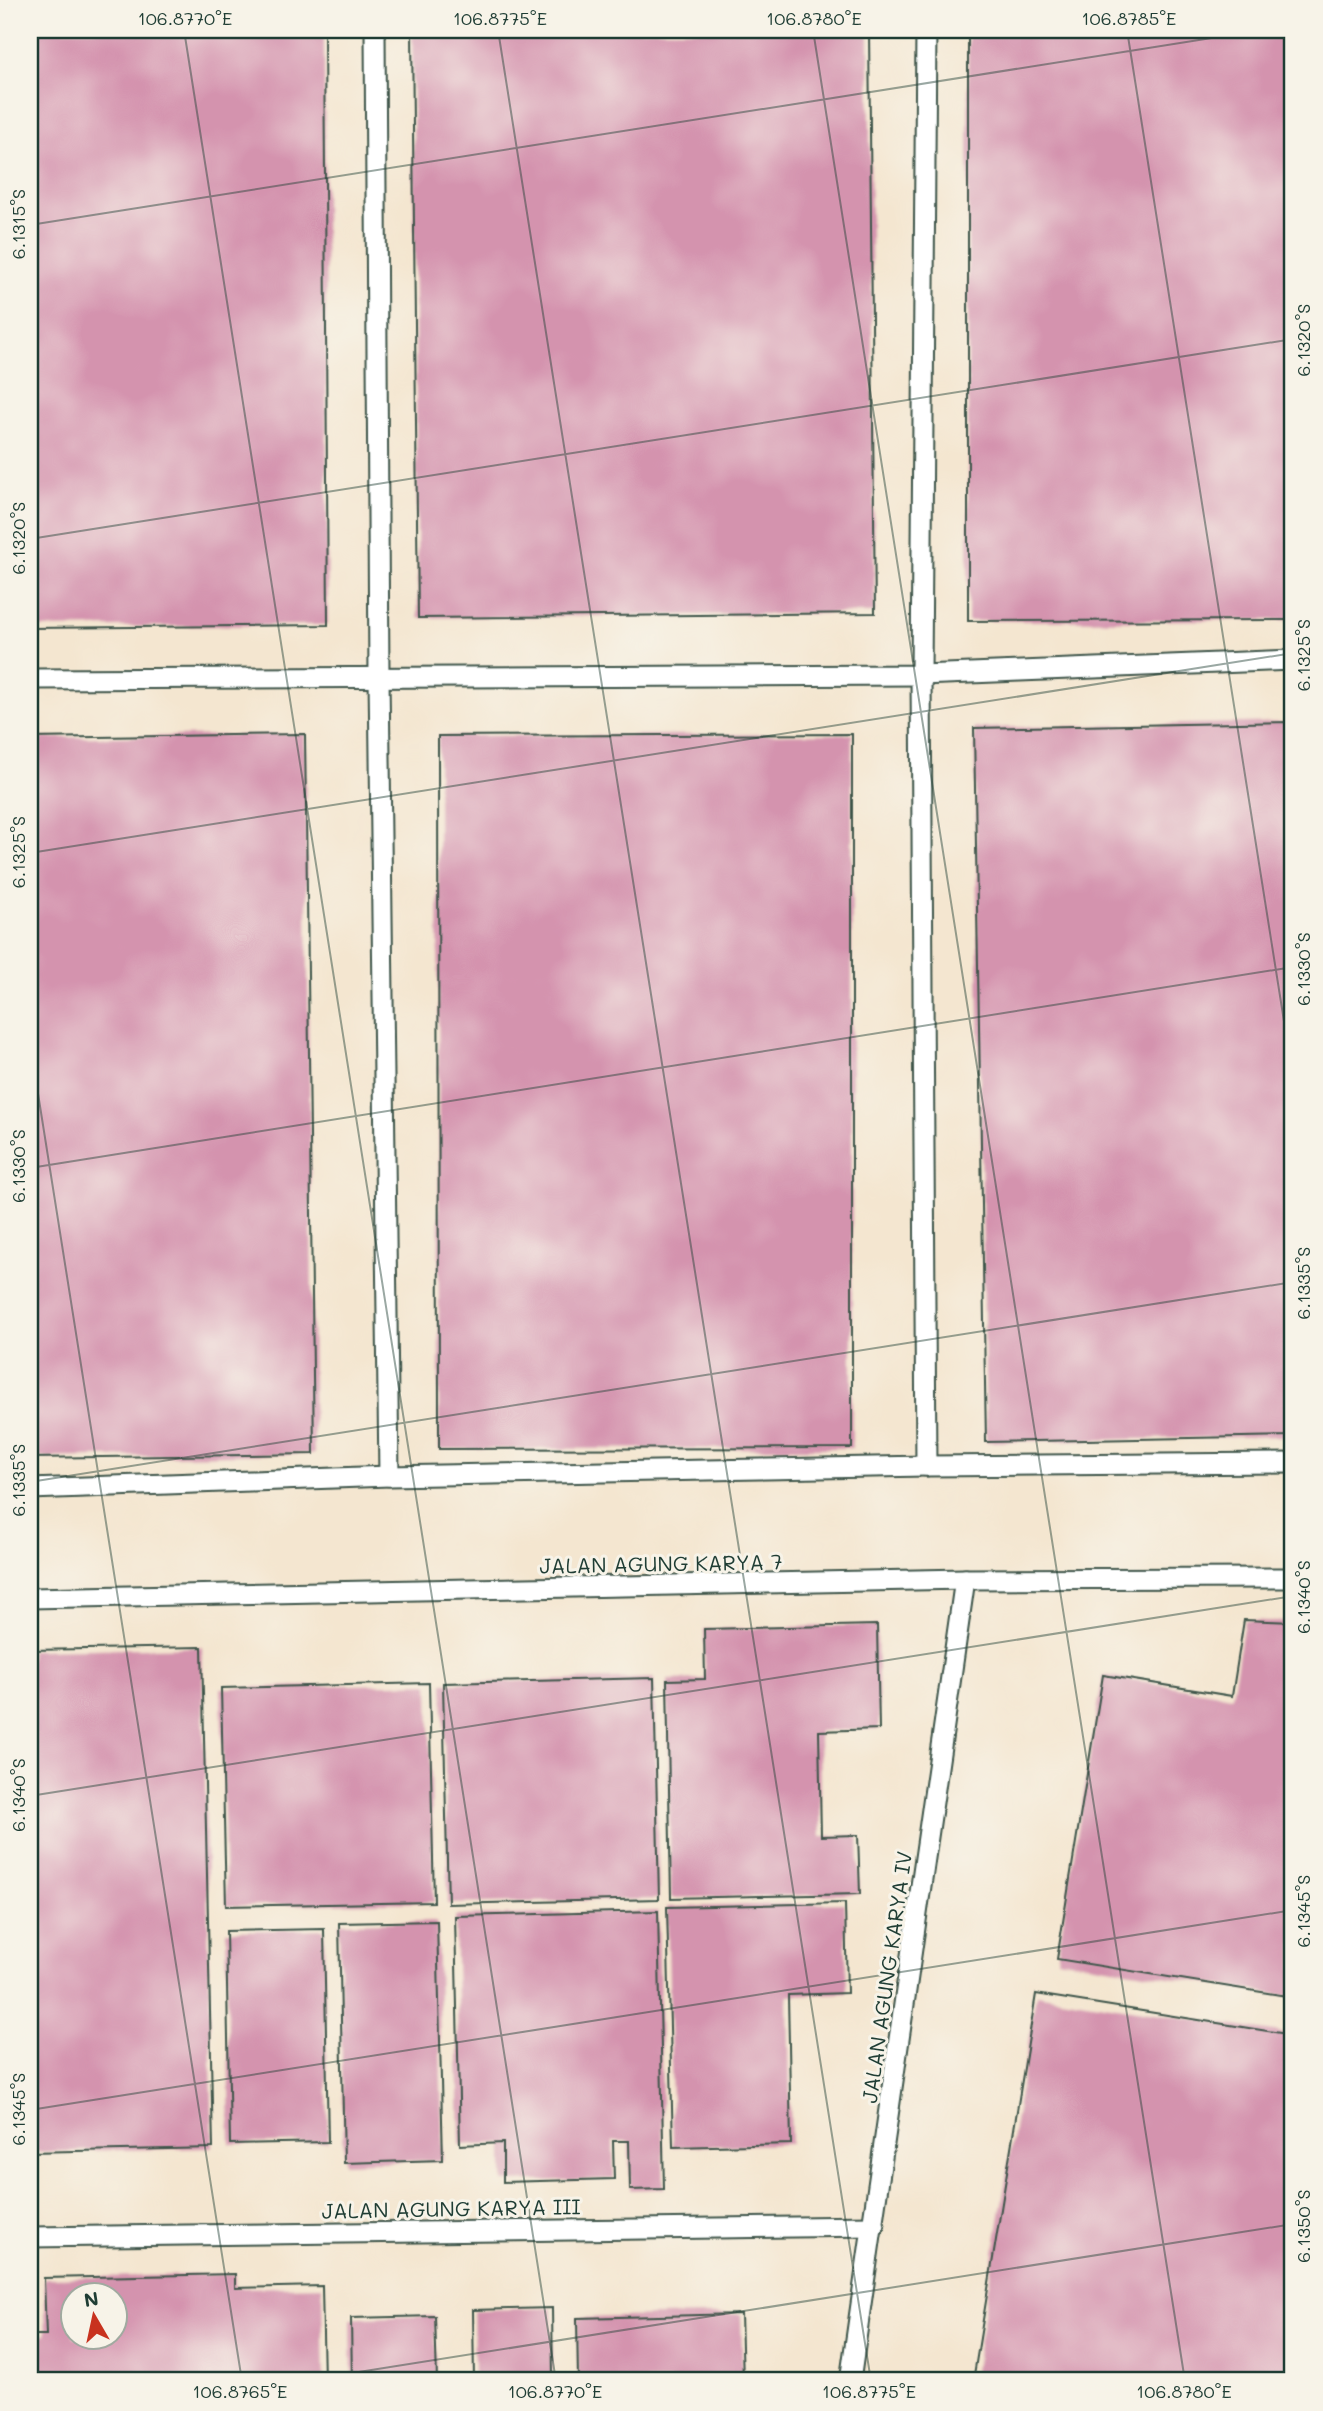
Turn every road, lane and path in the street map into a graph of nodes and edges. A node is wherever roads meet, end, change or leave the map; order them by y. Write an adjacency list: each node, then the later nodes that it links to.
1 (375, 30): 5 (lane)
2 (926, 30): 4 (lane)
3 (1293, 660): 4 (lane)
4 (921, 675): 5 (lane); 8 (lane)
5 (379, 677): 6 (lane); 9 (lane)
6 (30, 679)
7 (1293, 1462): 8 (lane)
8 (926, 1466): 9 (lane)
9 (389, 1476): 10 (lane)
10 (30, 1489)
11 (1293, 1578): 12 (lane, JALAN AGUNG KARYA 7)
12 (965, 1579): 13 (lane, JALAN AGUNG KARYA 7); 14 (lane, JALAN AGUNG KARYA IV)
13 (30, 1598)
14 (874, 2226): 15 (lane, JALAN AGUNG KARYA III); 16 (lane, JALAN AGUNG KARYA IV)
15 (30, 2237)
16 (850, 2381)

